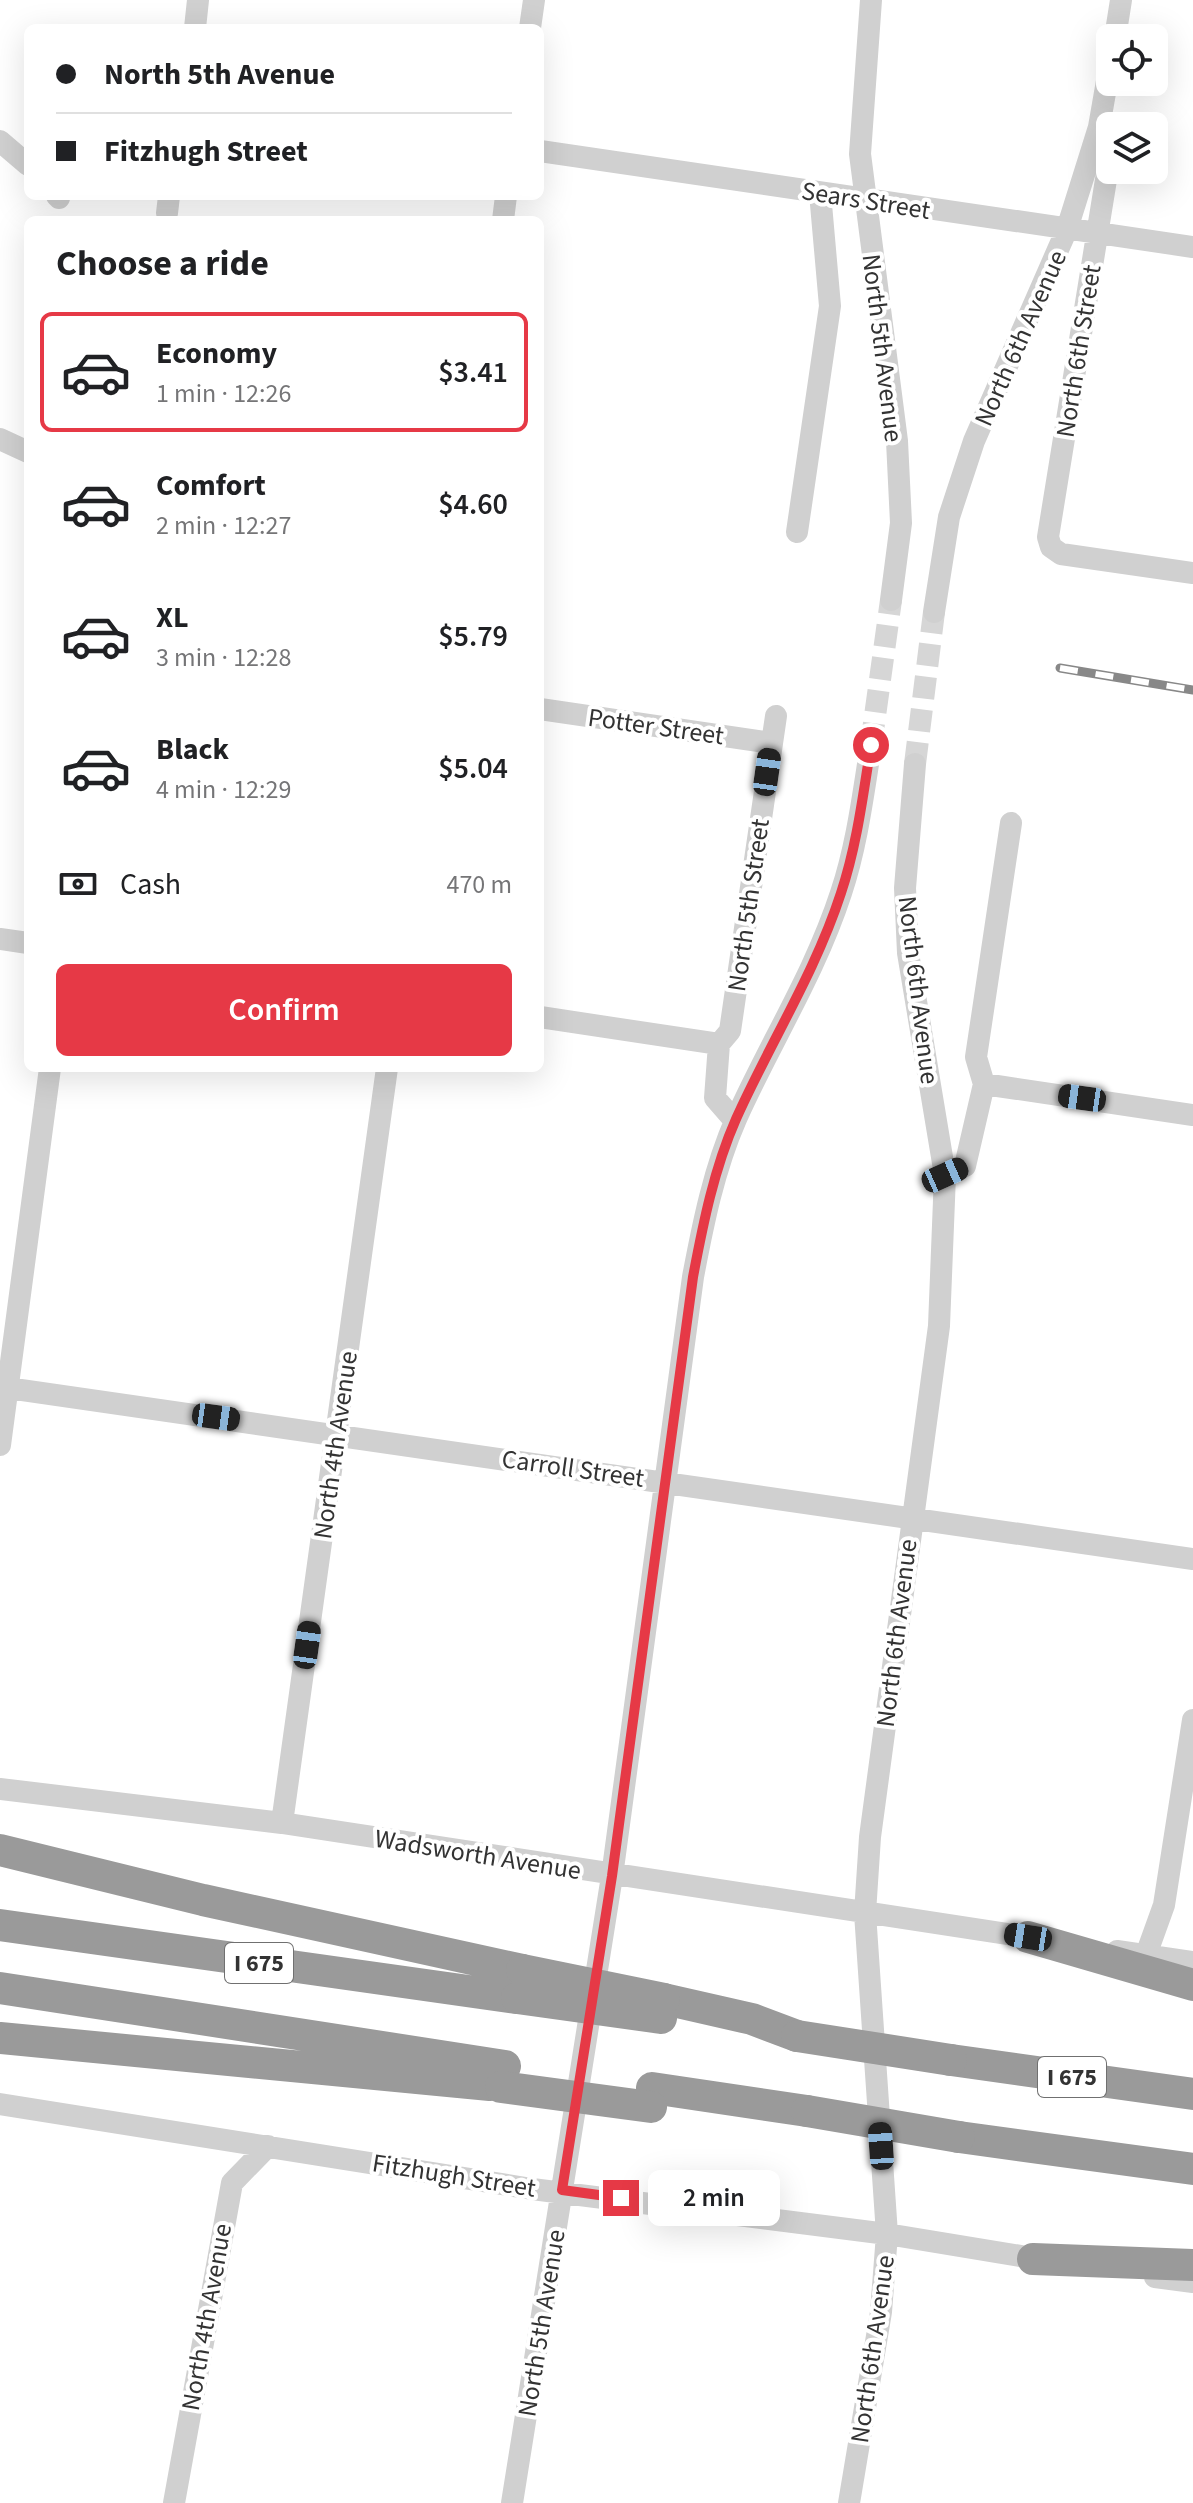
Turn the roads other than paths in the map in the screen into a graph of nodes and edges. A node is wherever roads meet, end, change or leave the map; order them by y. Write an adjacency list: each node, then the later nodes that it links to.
1 (198, 0): 5 (street)
2 (534, 0): 6 (street)
3 (871, 0): 14 (street, North 5th Avenue)
4 (1121, 0): 7 (street)
5 (195, 24)
6 (531, 24)
7 (1117, 24)
8 (1096, 137): 15 (street, North 6th Avenue)
9 (0, 141): 11 (street)
10 (544, 152): 13 (street, Sears Street)
11 (24, 162)
12 (1106, 184): 16 (street, North 6th Street)
13 (820, 193): 14 (street, Sears Street); 20 (street, North 5th Avenue)
14 (863, 201): 15 (street, Sears Street); 22 (street, North 5th Avenue)
15 (1067, 229): 16 (street, Sears Street); 23 (street, North 6th Avenue)
16 (1099, 234): 17 (street, Sears Street); 21 (street, North 6th Street)
17 (1193, 247)
18 (0, 439): 19 (street)
19 (24, 450)
20 (797, 532)
21 (1193, 573)
22 (891, 600)
23 (934, 612)
24 (544, 710): 26 (street, Potter Street)
25 (776, 716): 26 (street, North 5th Street)
26 (771, 743): 33 (street, North 5th Street)
27 (871, 745): 38 (street, North 5th Avenue)
28 (915, 764): 39 (street, North 6th Avenue)
29 (1011, 823): 36 (street)
30 (0, 939): 31 (street)
31 (24, 942)
32 (544, 1018): 33 (street)
33 (719, 1044): 38 (street, North 5th Street)
34 (49, 1072): 40 (street)
35 (386, 1072): 41 (street, North 4th Avenue)
36 (984, 1084): 37 (street); 39 (street)
37 (1193, 1115)
38 (735, 1121): 43 (street, North 5th Avenue)
39 (945, 1175): 44 (street, North 6th Avenue)
40 (4, 1387): 41 (street, Carroll Street); 42 (street)
41 (336, 1434): 43 (street, Carroll Street); 48 (street, North 4th Avenue)
42 (0, 1445)
43 (667, 1482): 44 (street, Carroll Street); 50 (street, North 5th Avenue)
44 (911, 1516): 45 (street, Carroll Street); 51 (street, North 6th Avenue)
45 (1193, 1559)
46 (1193, 1720): 54 (street)
47 (0, 1789): 48 (street, Wadsworth Avenue)
48 (282, 1823): 50 (street, Wadsworth Avenue)
49 (0, 1850): 56 (highway)
50 (612, 1876): 51 (street, Wadsworth Avenue); 65 (street, North 5th Avenue)
51 (865, 1913): 53 (street, Wadsworth Avenue); 66 (street, North 6th Avenue)
52 (0, 1925): 56 (highway, I 675)
53 (1028, 1937): 54 (street, Wadsworth Avenue); 57 (highway)
54 (1146, 1955): 55 (street, Wadsworth Avenue)
55 (1193, 1962)
56 (520, 1984): 61 (highway, I 675, bridge)
57 (1193, 1985)
58 (0, 1988): 60 (highway)
59 (0, 2038): 60 (highway)
60 (503, 2076): 64 (highway, bridge)
61 (1193, 2094)
62 (0, 2104): 63 (street, Fitzhugh Street)
63 (268, 2146): 65 (street, Fitzhugh Street); 70 (street, North 4th Avenue)
64 (1193, 2169)
65 (562, 2190): 66 (street, Fitzhugh Street); 71 (street, North 5th Avenue)
66 (887, 2234): 67 (street, Fitzhugh Street); 72 (street, North 6th Avenue)
67 (1033, 2259): 68 (highway); 69 (street, Fitzhugh Street)
68 (1193, 2265)
69 (1193, 2282)
70 (174, 2503)
71 (512, 2503)
72 (849, 2503)

